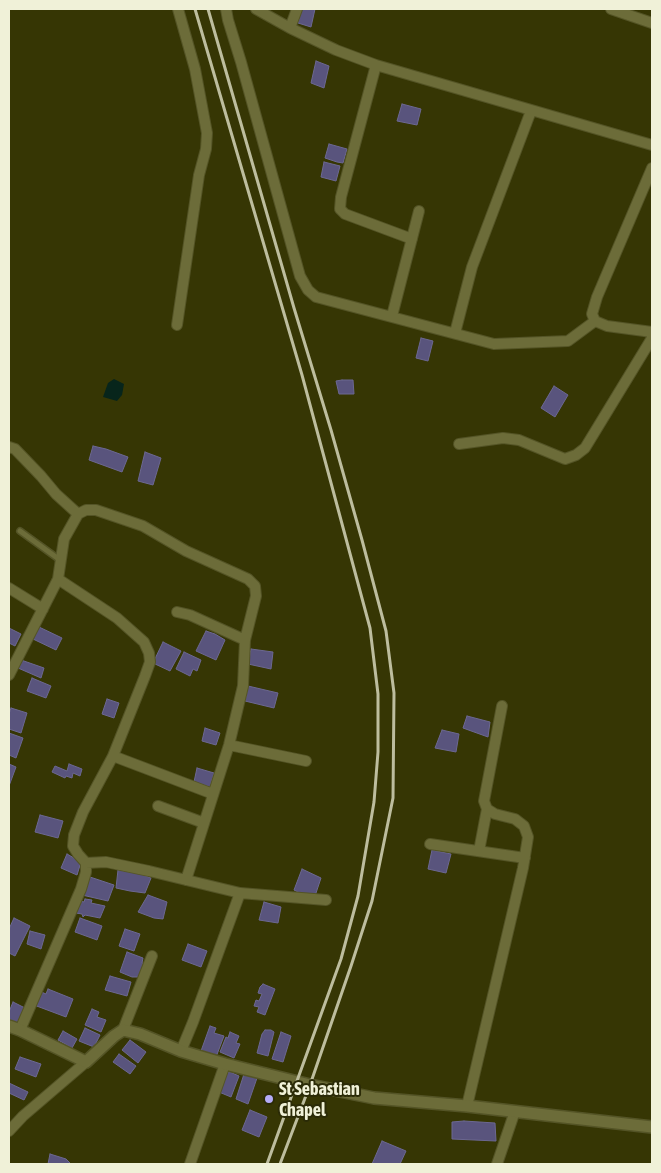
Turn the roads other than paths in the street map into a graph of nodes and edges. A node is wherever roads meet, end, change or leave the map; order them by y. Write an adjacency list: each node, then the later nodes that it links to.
1 (178, 9): 16 (street)
2 (226, 9): 14 (street)
3 (256, 9): 7 (street)
4 (297, 9): 7 (street)
5 (611, 9): 6 (street)
6 (652, 23)
7 (290, 28): 8 (street)
8 (376, 65): 9 (street); 13 (street)
9 (531, 111): 10 (street); 18 (street)
10 (652, 146)
11 (652, 168): 15 (street)
12 (419, 210): 13 (street)
13 (412, 239): 14 (street)
14 (392, 316): 18 (street)
15 (595, 322): 17 (street); 18 (street)
16 (177, 325)
17 (652, 332)
18 (455, 333)
19 (652, 338): 20 (street)
20 (459, 444)
21 (9, 447): 22 (street)
22 (78, 514): 24 (street); 29 (street)
23 (20, 531): 24 (lane)
24 (61, 560): 25 (street)
25 (58, 579): 27 (street); 34 (street)
26 (9, 588): 27 (street)
27 (43, 609): 30 (street)
28 (176, 612): 29 (street)
29 (244, 640): 33 (street)
30 (13, 655): 31 (street)
31 (9, 676)
32 (502, 706): 38 (street)
33 (230, 745): 35 (street); 36 (street)
34 (113, 756): 36 (street); 43 (street)
35 (306, 761)
36 (214, 794): 39 (street)
37 (158, 806): 39 (street)
38 (487, 809): 41 (street); 42 (street)
39 (204, 824): 44 (street)
40 (430, 844): 41 (street)
41 (479, 851): 42 (street)
42 (525, 858): 54 (street)
43 (86, 863): 44 (street); 49 (street)
44 (186, 880): 45 (street)
45 (240, 893): 46 (street); 51 (street)
46 (326, 900)
47 (152, 956): 50 (street)
48 (9, 1026): 49 (street)
49 (20, 1030): 52 (street)
50 (124, 1030): 51 (street); 52 (street)
51 (181, 1051): 53 (street)
52 (86, 1062): 57 (street)
53 (225, 1064): 54 (street); 58 (street)
54 (468, 1106): 55 (street)
55 (515, 1111): 56 (street); 59 (street)
56 (652, 1127)
57 (9, 1131)
58 (190, 1164)
59 (497, 1164)

